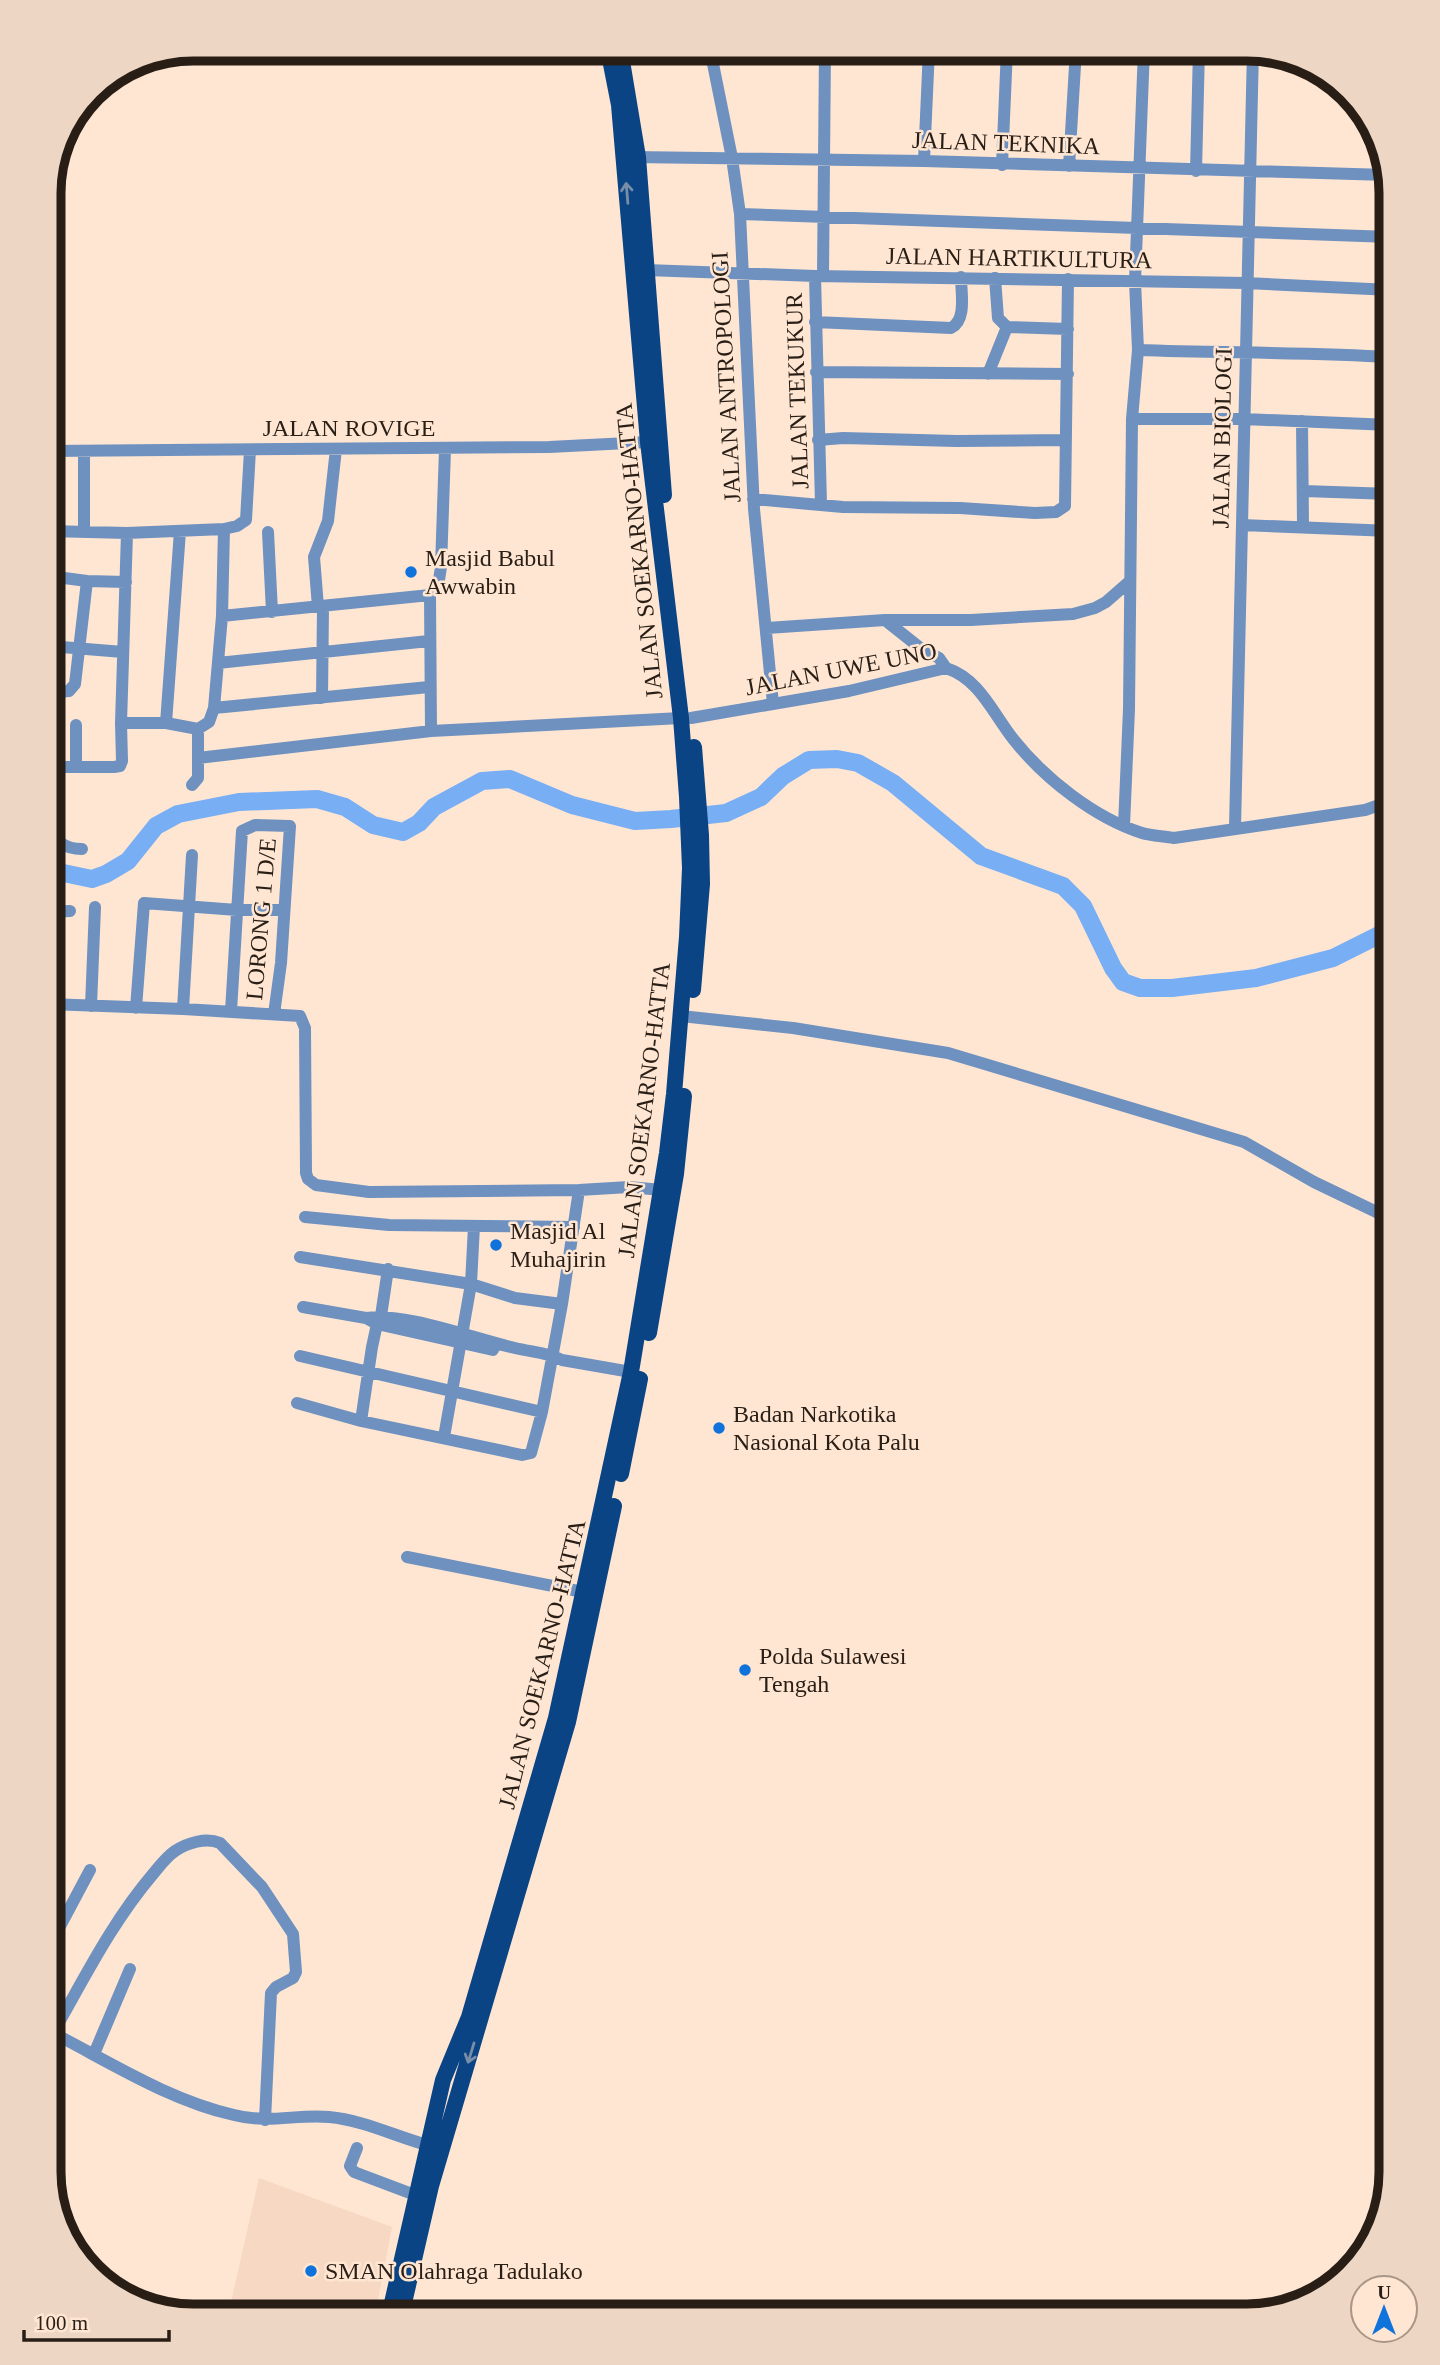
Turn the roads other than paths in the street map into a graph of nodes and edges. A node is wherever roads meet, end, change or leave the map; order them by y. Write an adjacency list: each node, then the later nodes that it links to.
1 (611, 62): 11 (main road, JALAN SOEKARNO-HATTA)
2 (621, 62): 11 (main road, JALAN SOEKARNO-HATTA)
3 (713, 62): 12 (street, JALAN ANTROPOLOGI)
4 (825, 62): 13 (street, JALAN TEKUKUR)
5 (928, 62): 14 (street)
6 (1006, 62): 15 (street)
7 (1075, 62): 16 (street)
8 (1144, 62): 17 (street)
9 (1199, 62): 18 (street)
10 (1252, 62): 19 (street, JALAN BIOLOGI)
11 (631, 157): 12 (street, JALAN TEKNIKA); 26 (main road, JALAN SOEKARNO-HATTA); 44 (main road, JALAN SOEKARNO-HATTA, one-way to 11)
12 (732, 158): 13 (street, JALAN TEKNIKA); 21 (street, JALAN ANTROPOLOGI)
13 (824, 160): 14 (street, JALAN TEKNIKA); 22 (street, JALAN TEKUKUR)
14 (924, 161): 15 (street, JALAN TEKNIKA)
15 (1002, 165): 16 (street, JALAN TEKNIKA)
16 (1069, 166): 17 (street, JALAN TEKNIKA)
17 (1140, 169): 18 (street, JALAN TEKNIKA); 23 (street)
18 (1196, 171): 19 (street, JALAN TEKNIKA)
19 (1250, 172): 20 (street, JALAN TEKNIKA); 24 (street, JALAN BIOLOGI)
20 (1378, 175)
21 (740, 214): 22 (street); 27 (street, JALAN ANTROPOLOGI)
22 (824, 217): 23 (street); 28 (street, JALAN TEKUKUR)
23 (1138, 229): 24 (street); 32 (street)
24 (1248, 232): 25 (street); 33 (street, JALAN BIOLOGI)
25 (1379, 237)
26 (646, 270): 27 (street, JALAN HARTIKULTURA); 44 (main road, JALAN SOEKARNO-HATTA)
27 (742, 274): 28 (street, JALAN HARTIKULTURA); 59 (street, JALAN ANTROPOLOGI)
28 (819, 276): 29 (street, JALAN HARTIKULTURA); 35 (street, JALAN TEKUKUR)
29 (961, 278): 30 (street, JALAN HARTIKULTURA); 35 (street)
30 (995, 278): 31 (street, JALAN HARTIKULTURA); 36 (street)
31 (1068, 279): 32 (street, JALAN HARTIKULTURA); 37 (street)
32 (1135, 281): 33 (street, JALAN HARTIKULTURA); 38 (street)
33 (1246, 283): 34 (street, JALAN HARTIKULTURA); 39 (street, JALAN BIOLOGI)
34 (1379, 289)
35 (816, 322): 41 (street, JALAN TEKUKUR)
36 (1007, 327): 37 (street); 42 (street)
37 (1068, 329): 43 (street)
38 (1138, 351): 39 (street); 45 (street)
39 (1244, 354): 40 (street); 46 (street, JALAN BIOLOGI)
40 (1379, 356)
41 (816, 372): 42 (street); 49 (street, JALAN TEKUKUR)
42 (988, 374): 43 (street)
43 (1068, 374): 50 (street)
44 (649, 383): 51 (main road, JALAN SOEKARNO-HATTA); 92 (main road, JALAN SOEKARNO-HATTA)
45 (1132, 419): 46 (street); 72 (street)
46 (1244, 419): 47 (street); 61 (street, JALAN BIOLOGI)
47 (1302, 421): 48 (street); 57 (street)
48 (1379, 424)
49 (818, 440): 50 (street); 60 (street, JALAN TEKUKUR)
50 (1065, 440): 60 (street)
51 (648, 442): 53 (street, JALAN ROVIGE); 92 (main road, JALAN SOEKARNO-HATTA)
52 (336, 449): 53 (street, JALAN ROVIGE); 54 (street, JALAN ROVIGE); 75 (street)
53 (445, 449): 74 (street)
54 (250, 450): 56 (street, JALAN ROVIGE); 63 (street)
55 (62, 451): 56 (street, JALAN ROVIGE)
56 (84, 451): 67 (street)
57 (1304, 491): 58 (street); 62 (street)
58 (1379, 494)
59 (753, 499): 60 (street); 79 (street, JALAN ANTROPOLOGI)
60 (821, 504)
61 (1242, 525): 62 (street); 104 (street, JALAN BIOLOGI)
62 (1303, 526): 64 (street)
63 (223, 529): 66 (street); 77 (street)
64 (1379, 530)
65 (62, 531): 67 (street)
66 (180, 531): 69 (street); 94 (street)
67 (84, 532): 69 (street)
68 (268, 532): 76 (street)
69 (127, 533): 73 (street)
70 (62, 578): 71 (street)
71 (87, 581): 73 (street); 82 (street)
72 (1130, 581): 78 (street); 103 (street)
73 (126, 582): 83 (street)
74 (430, 595): 75 (street); 80 (street)
75 (321, 607): 76 (street); 84 (street)
76 (272, 612): 77 (street)
77 (222, 616): 85 (street)
78 (885, 620): 79 (street); 86 (street)
79 (766, 628): 90 (street, JALAN ANTROPOLOGI)
80 (429, 641): 84 (street); 87 (street)
81 (62, 647): 82 (street)
82 (79, 648): 83 (street); 88 (street)
83 (124, 652): 93 (street)
84 (322, 652): 85 (street); 89 (street)
85 (218, 663): 91 (street)
86 (946, 668): 90 (street, JALAN UWE UNO); 103 (street, JALAN UWE UNO)
87 (429, 687): 89 (street); 97 (street)
88 (62, 693)
89 (322, 698): 91 (street)
90 (773, 704): 92 (street, JALAN UWE UNO)
91 (214, 708): 96 (street)
92 (686, 718): 97 (street, JALAN UWE UNO); 120 (main road, JALAN SOEKARNO-HATTA)
93 (121, 723): 94 (street); 99 (street)
94 (166, 723): 96 (street)
95 (76, 725): 99 (street)
96 (198, 729): 98 (street)
97 (431, 731): 98 (street, JALAN UWE UNO)
98 (198, 758): 101 (street)
99 (76, 766): 100 (street)
100 (62, 767)
101 (192, 785)
102 (1379, 805): 104 (street, JALAN UWE UNO)
103 (1124, 826): 104 (street, JALAN UWE UNO)
104 (1235, 828)
105 (62, 845): 106 (street)
106 (82, 849)
107 (192, 855): 109 (street)
108 (95, 907): 115 (street)
109 (189, 908): 110 (street); 116 (street); 117 (street)
110 (237, 910): 111 (street); 111 (street, LORONG 1 D/E); 118 (street)
111 (284, 910): 119 (street, LORONG 1 D/E)
112 (70, 911): 113 (street)
113 (62, 912)
114 (62, 1005): 115 (street)
115 (91, 1006): 116 (street)
116 (136, 1008): 117 (street)
117 (183, 1009): 118 (street)
118 (231, 1011): 119 (street)
119 (274, 1014): 121 (street)
120 (685, 1016): 122 (main road, JALAN SOEKARNO-HATTA); 123 (street); 132 (main road, JALAN SOEKARNO-HATTA)
121 (579, 1190): 122 (street); 126 (street)
122 (662, 1190): 132 (main road, JALAN SOEKARNO-HATTA)
123 (1379, 1213)
124 (305, 1217): 125 (street)
125 (474, 1226): 126 (street); 129 (street)
126 (574, 1227): 130 (street)
127 (300, 1257): 128 (street)
128 (388, 1269): 129 (street); 133 (street)
129 (471, 1284): 130 (street); 134 (street)
130 (562, 1304): 136 (street)
131 (303, 1307): 133 (street)
132 (647, 1314): 138 (main road, JALAN SOEKARNO-HATTA); 145 (main road, JALAN SOEKARNO-HATTA)
133 (375, 1319): 134 (street); 137 (street)
134 (462, 1338): 136 (street); 139 (street)
135 (300, 1356): 137 (street)
136 (555, 1359): 138 (street); 141 (street)
137 (369, 1371): 139 (street); 142 (street)
138 (631, 1372): 145 (main road, JALAN SOEKARNO-HATTA)
139 (453, 1390): 141 (street); 143 (street)
140 (297, 1404): 142 (street)
141 (542, 1412): 143 (street)
142 (361, 1421): 143 (street)
143 (444, 1437)
144 (407, 1557): 146 (street)
145 (598, 1558): 146 (main road, JALAN SOEKARNO-HATTA); 148 (main road, JALAN SOEKARNO-HATTA)
146 (583, 1592): 148 (main road, JALAN SOEKARNO-HATTA)
147 (90, 1870): 149 (street)
148 (511, 1898): 155 (main road, JALAN SOEKARNO-HATTA); 159 (main road, JALAN SOEKARNO-HATTA, one-way to 159)
149 (61, 1924)
150 (130, 1969): 153 (street)
151 (61, 2015): 154 (street)
152 (61, 2037): 153 (street)
153 (94, 2054): 154 (street)
154 (265, 2120): 155 (street)
155 (427, 2145): 157 (main road, JALAN SOEKARNO-HATTA)
156 (357, 2148): 157 (street)
157 (415, 2195): 158 (main road, JALAN SOEKARNO-HATTA)
158 (392, 2303)
159 (404, 2303)

